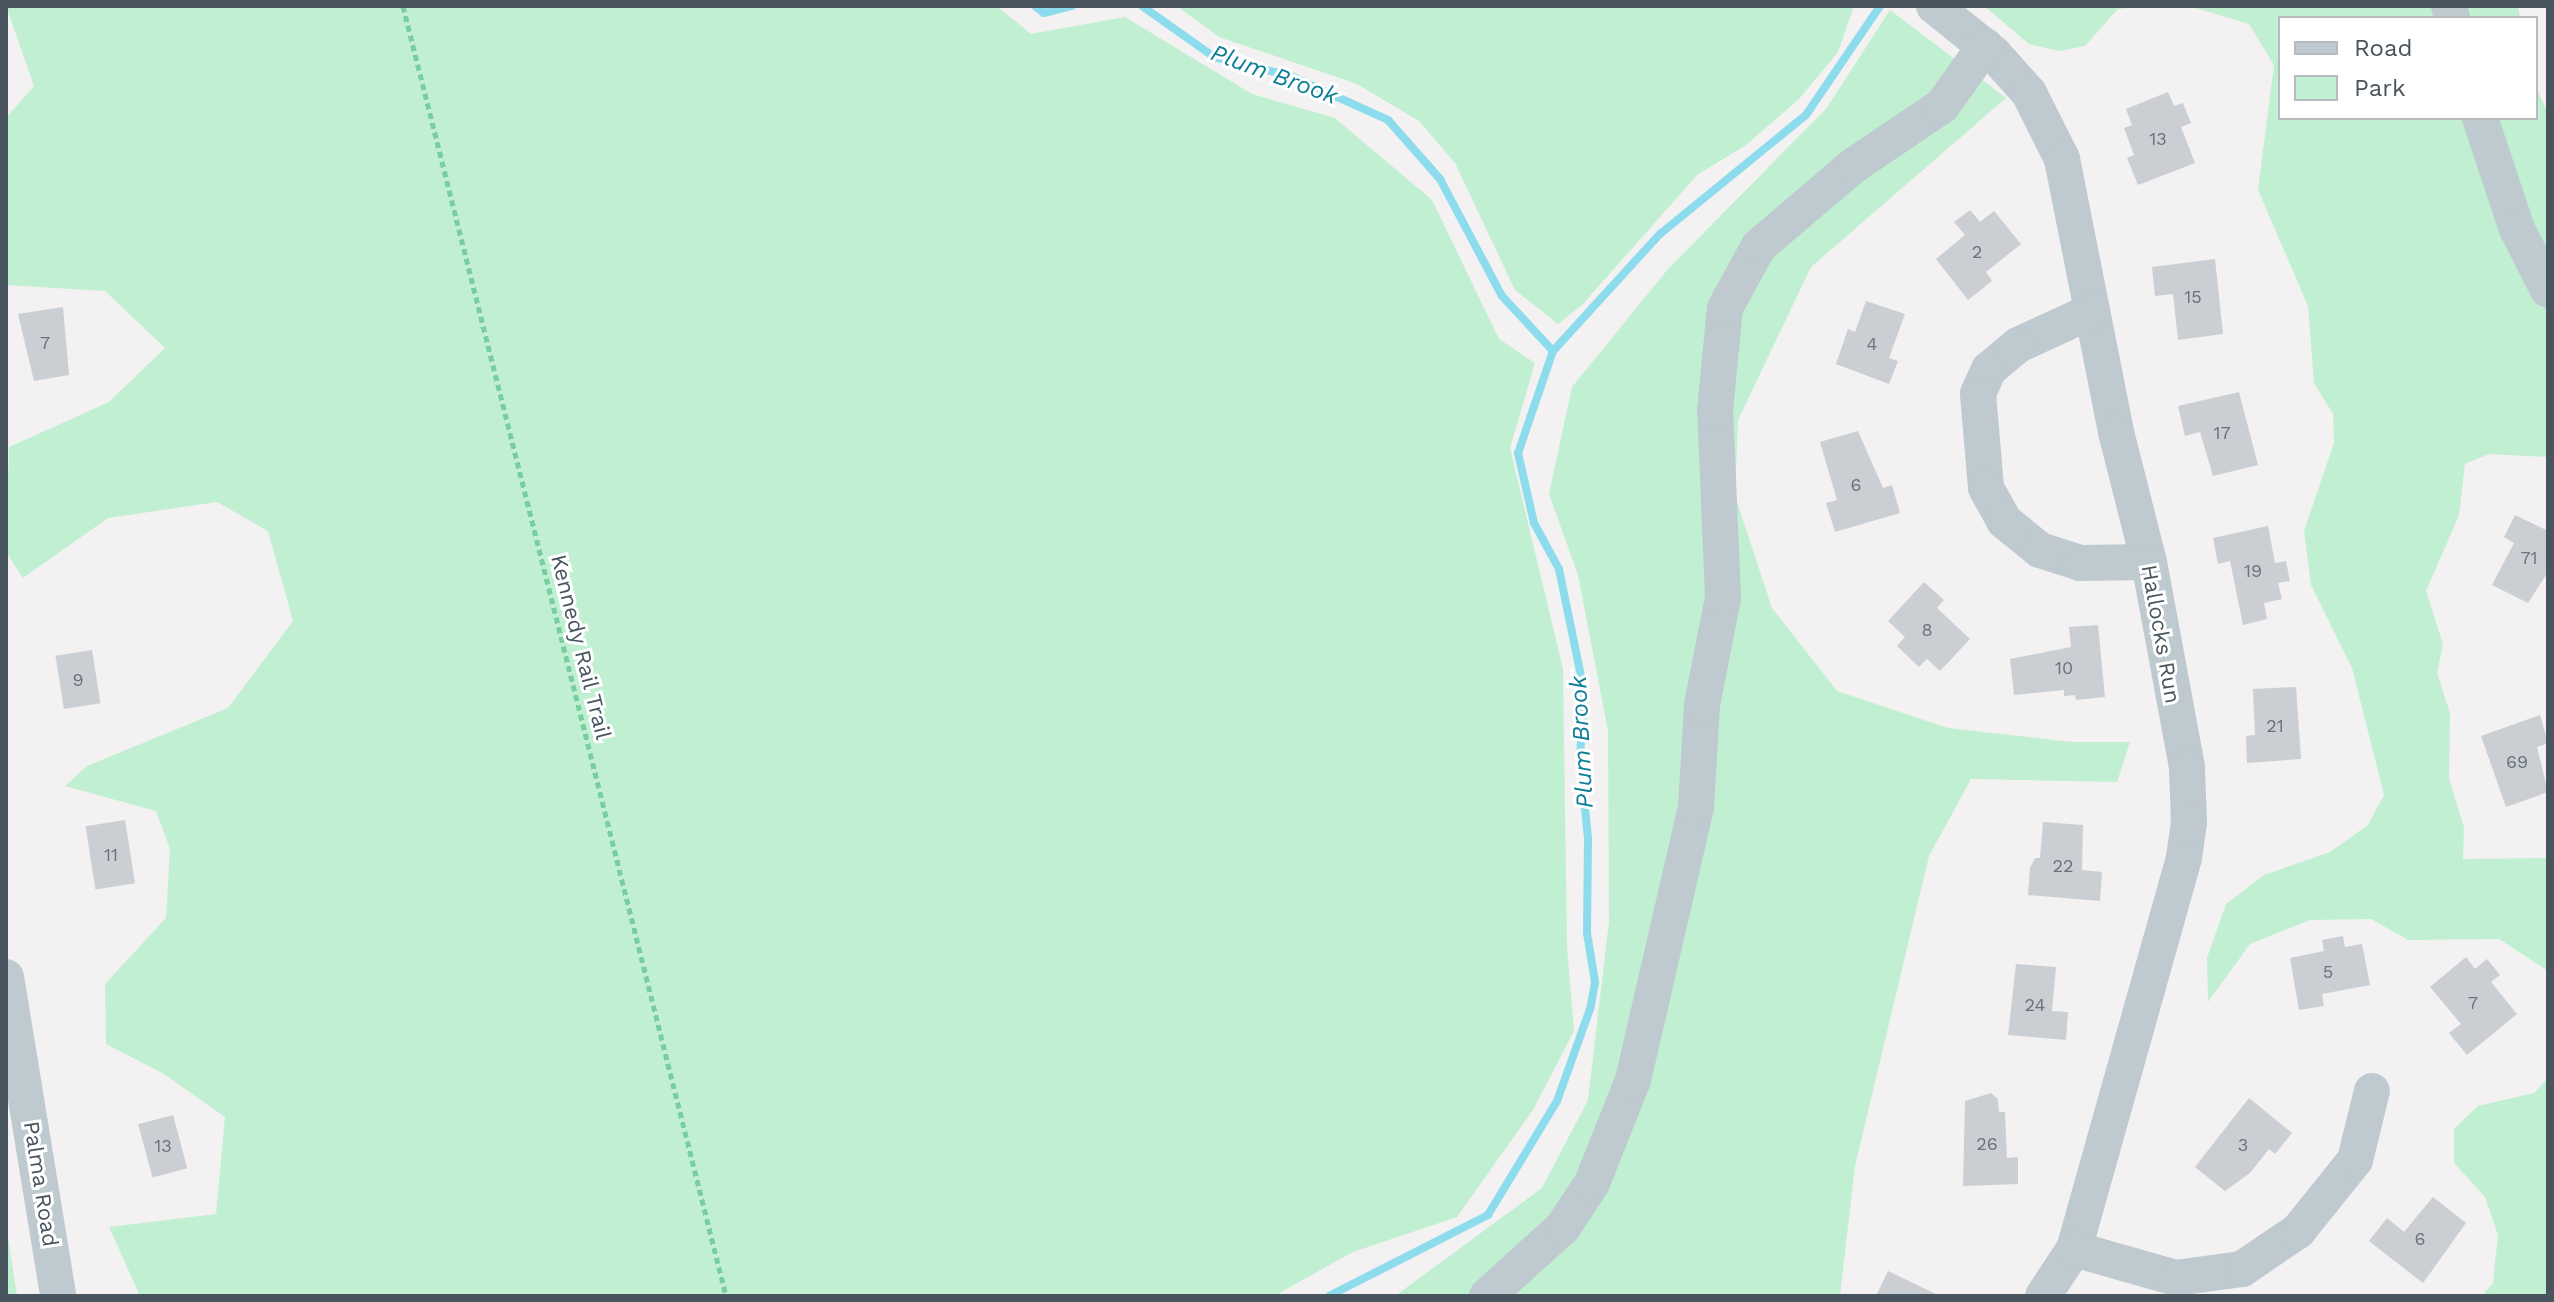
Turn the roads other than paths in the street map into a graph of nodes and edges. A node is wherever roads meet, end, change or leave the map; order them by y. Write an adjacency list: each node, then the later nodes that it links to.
1 (1934, 6): 2 (street, Hallocks Run)
2 (1985, 46): 5 (street, Hallocks Run); 11 (street)
3 (2481, 120): 4 (street)
4 (2548, 290)
5 (2092, 311): 6 (street, Hallocks Run); 6 (street)
6 (2149, 562): 9 (street, Hallocks Run)
7 (7, 985): 10 (street, Palma Road)
8 (2372, 1091): 9 (street)
9 (2074, 1249): 12 (street, Hallocks Run)
10 (58, 1296)
11 (1487, 1296)
12 (2043, 1296)

